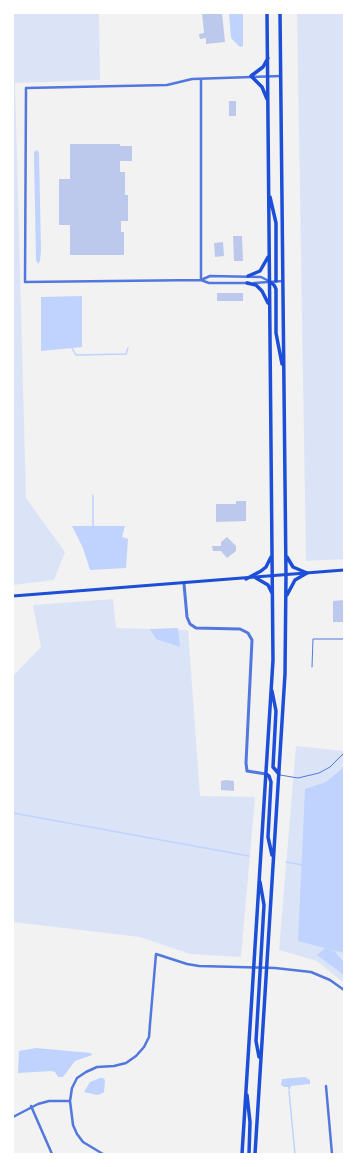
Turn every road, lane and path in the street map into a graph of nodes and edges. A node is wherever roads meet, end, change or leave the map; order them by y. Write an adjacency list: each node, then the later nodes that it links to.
1 (267, 13): 3 (main road)
2 (280, 13): 6 (main road)
3 (268, 56): 4 (main road); 5 (main road)
4 (251, 76): 5 (street); 7 (street); 8 (main road)
5 (269, 76): 6 (street); 8 (main road)
6 (281, 76): 15 (main road)
7 (201, 79): 12 (street); 12 (street)
8 (267, 100): 9 (main road)
9 (268, 188): 10 (main road); 14 (main road)
10 (269, 254): 11 (main road); 13 (main road)
11 (248, 276): 12 (street); 13 (street)
12 (202, 280): 16 (street)
13 (269, 281): 14 (street); 16 (street); 17 (main road); 18 (main road)
14 (276, 281): 15 (street)
15 (283, 281): 18 (main road)
16 (247, 283): 17 (main road)
17 (270, 307): 19 (main road)
18 (284, 374): 20 (main road)
19 (272, 554): 24 (main road); 26 (main road)
20 (286, 556): 22 (main road); 23 (main road)
21 (344, 570): 22 (main road)
22 (307, 573): 23 (main road); 30 (main road)
23 (286, 575): 24 (main road); 30 (main road)
24 (273, 577): 25 (main road); 29 (main road)
25 (256, 578): 26 (main road); 29 (main road)
26 (246, 579): 27 (main road)
27 (184, 584): 28 (main road); 35 (street)
28 (13, 596)
29 (273, 596): 33 (main road)
30 (286, 597): 36 (main road)
31 (344, 639): 32 (lane)
32 (312, 667)
33 (271, 686): 35 (main road); 36 (main road)
34 (344, 753): 36 (lane)
35 (266, 774): 37 (main road); 38 (main road)
36 (279, 774): 37 (main road)
37 (273, 860): 41 (main road)
38 (259, 874): 39 (main road); 40 (main road)
39 (252, 967): 40 (street); 45 (main road); 46 (street)
40 (260, 967): 41 (street); 43 (main road)
41 (266, 968): 42 (street); 43 (main road)
42 (344, 990)
43 (260, 1062): 53 (main road)
44 (326, 1086): 54 (street)
45 (246, 1088): 51 (main road); 52 (main road)
46 (70, 1101): 47 (street); 50 (street)
47 (32, 1106): 48 (street); 49 (street)
48 (13, 1117)
49 (52, 1154)
50 (103, 1154)
51 (242, 1154)
52 (249, 1154)
53 (255, 1154)
54 (332, 1154)

